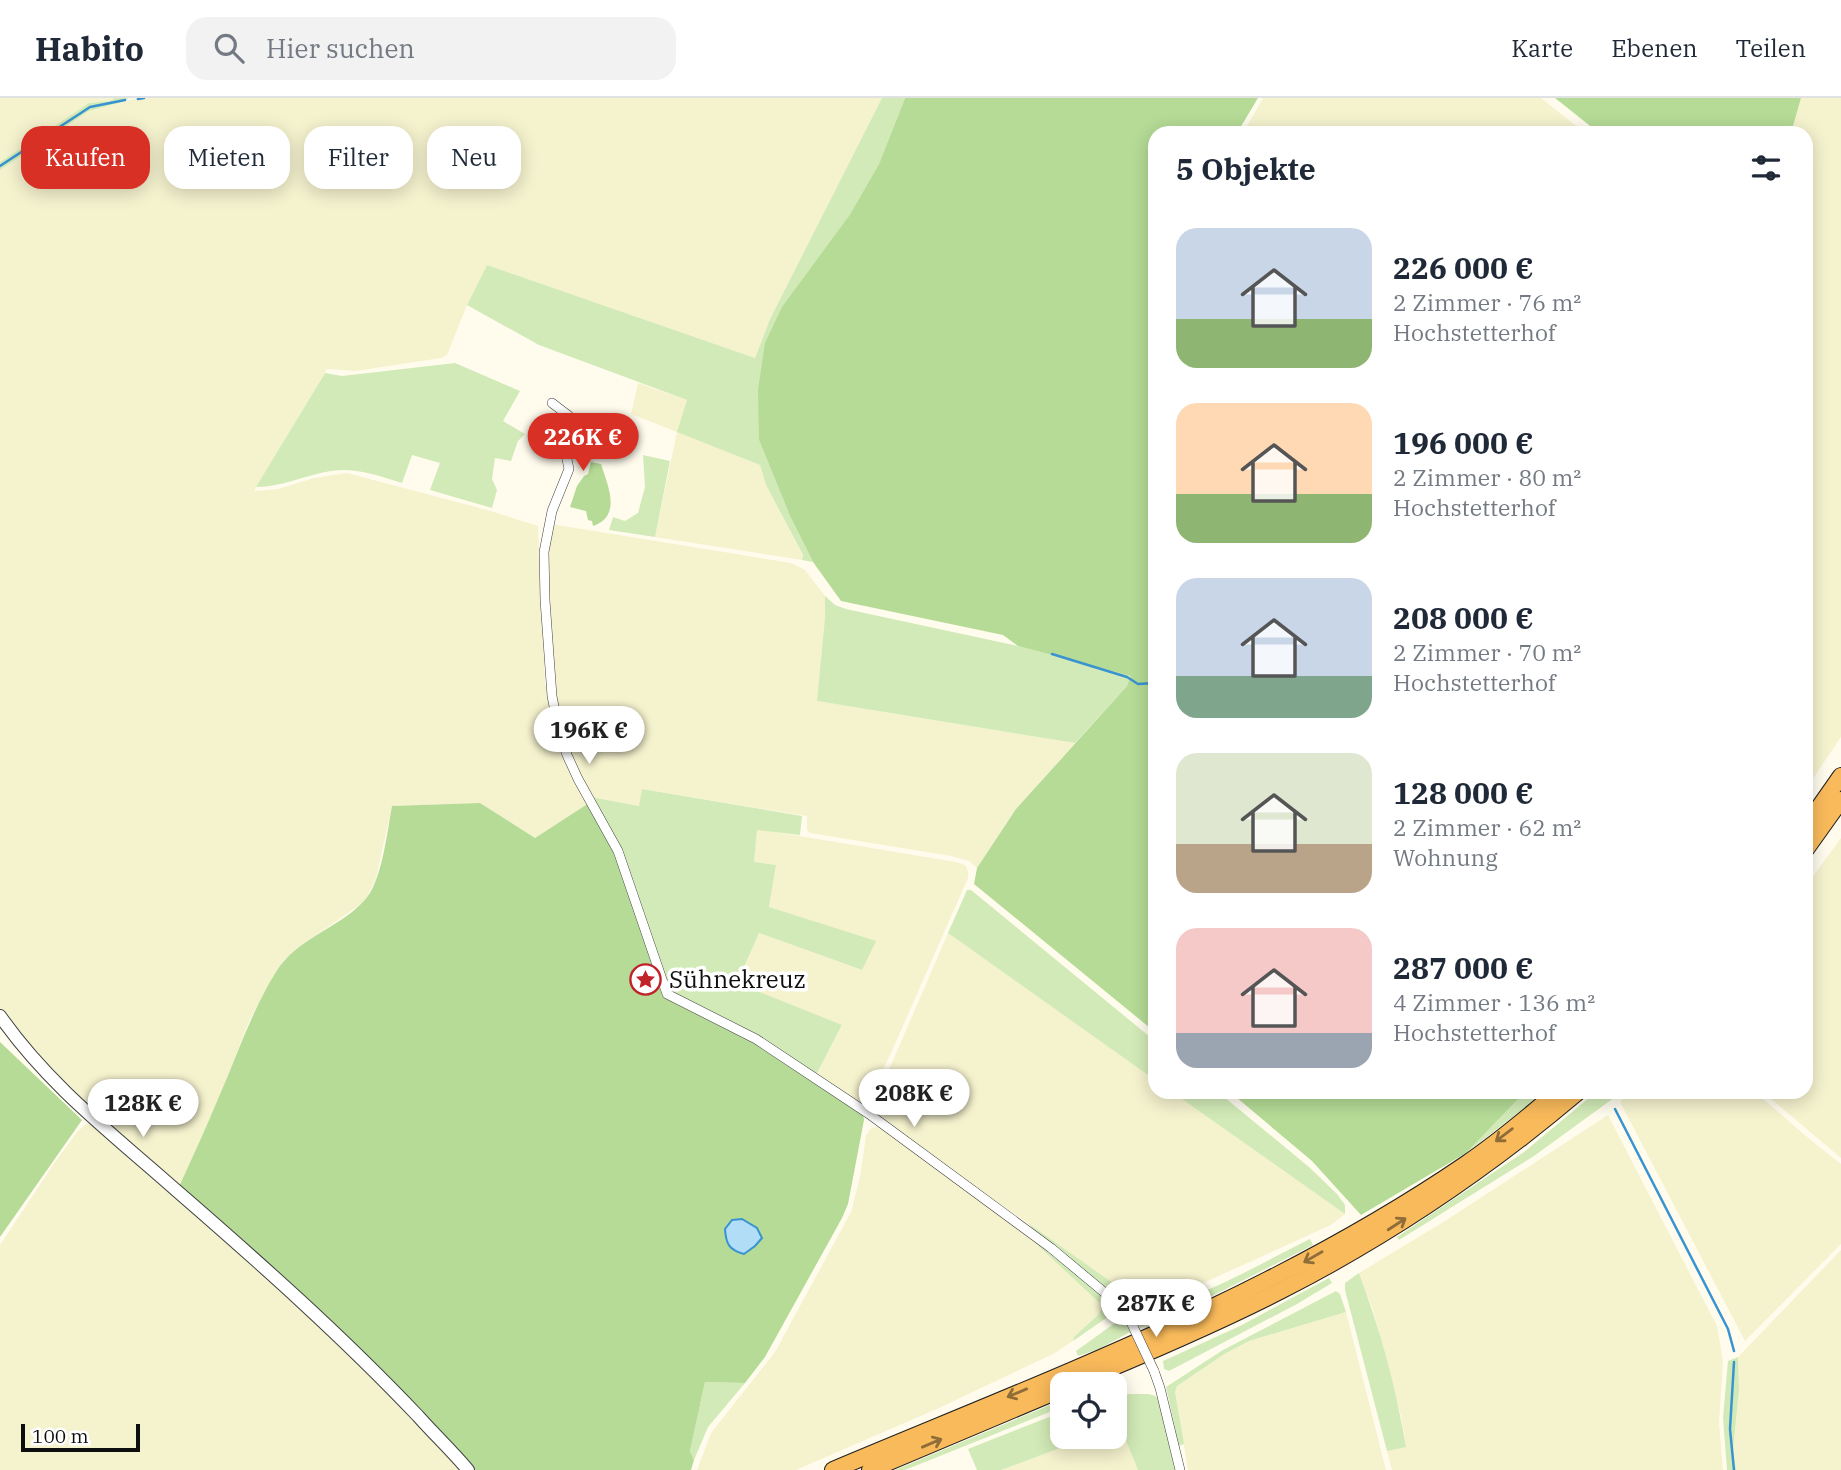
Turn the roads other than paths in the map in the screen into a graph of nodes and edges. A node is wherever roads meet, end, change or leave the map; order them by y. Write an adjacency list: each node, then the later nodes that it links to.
1 (552, 403): 14 (street, bridge)
2 (1841, 776): 4 (highway)
3 (1841, 800): 5 (highway)
4 (1813, 816)
5 (1813, 839)
6 (0, 1016): 11 (street)
7 (1549, 1099): 12 (highway, one-way to 12)
8 (1570, 1099): 9 (highway, one-way to 8)
9 (1101, 1372)
10 (1050, 1394): 13 (highway, one-way to 10)
11 (468, 1470)
12 (833, 1470)
13 (870, 1470)
14 (1180, 1470)

